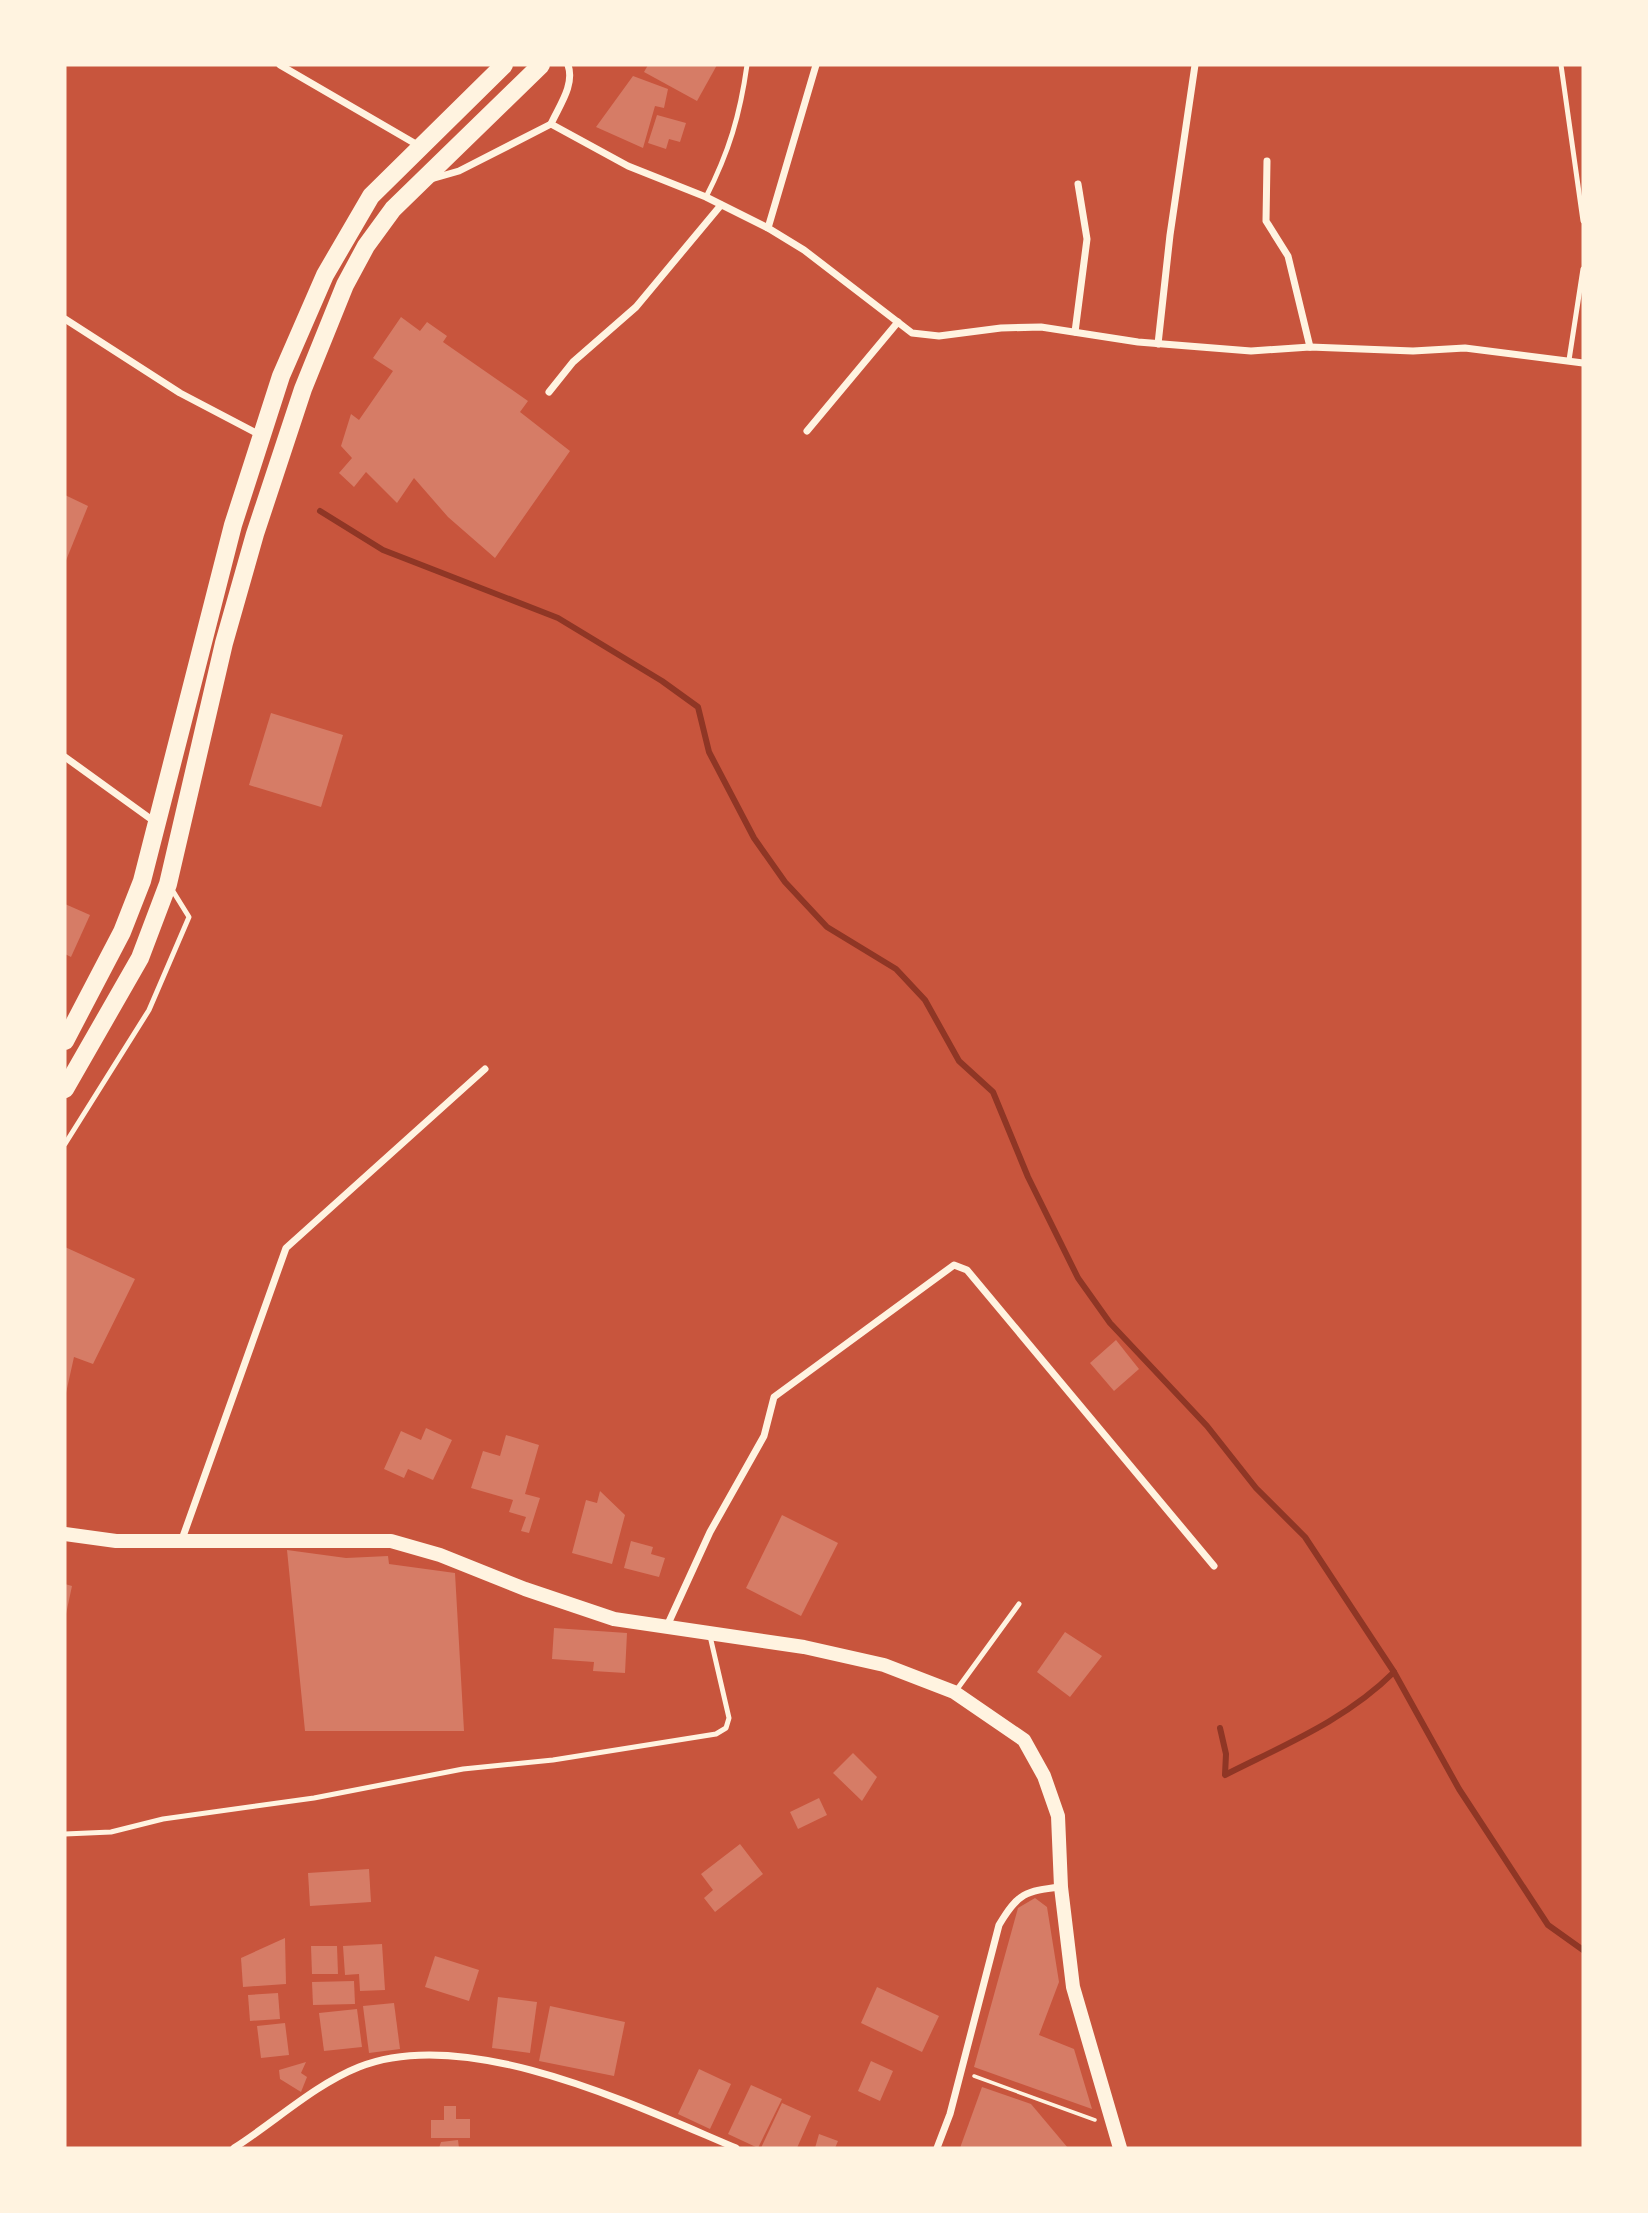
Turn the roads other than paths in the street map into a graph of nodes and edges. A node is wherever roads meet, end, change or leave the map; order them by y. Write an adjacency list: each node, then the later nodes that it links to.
1 (280, 65): 10 (street)
2 (504, 65): 10 (main road)
3 (541, 65): 12 (main road)
4 (568, 65): 9 (street)
5 (747, 65): 14 (lane)
6 (816, 65): 17 (street)
7 (1195, 65): 22 (street)
8 (1561, 65): 16 (lane)
9 (551, 124): 12 (street); 14 (street)
10 (421, 147): 28 (main road)
11 (1267, 161): 23 (street)
12 (420, 182): 31 (main road)
13 (1078, 184): 21 (street)
14 (705, 197): 15 (street)
15 (721, 205): 17 (street); 26 (street)
16 (1583, 221)
17 (768, 228): 20 (street)
18 (1583, 269): 24 (lane)
19 (65, 319): 28 (street)
20 (898, 322): 21 (street); 27 (street)
21 (1075, 332): 22 (street)
22 (1158, 344): 23 (street)
23 (1310, 347): 24 (street)
24 (1569, 360): 25 (street)
25 (1583, 363)
26 (549, 392)
27 (807, 431)
28 (260, 435): 30 (main road)
29 (65, 757): 30 (street)
30 (158, 824): 32 (main road)
31 (168, 884): 34 (main road); 35 (lane)
32 (65, 1041)
33 (485, 1069): 37 (street)
34 (65, 1089)
35 (65, 1144)
36 (65, 1534): 37 (main road)
37 (181, 1542): 40 (main road)
38 (1214, 1566): 40 (street)
39 (1018, 1604): 42 (lane)
40 (666, 1627): 41 (main road)
41 (709, 1633): 42 (main road); 43 (lane)
42 (954, 1692): 44 (main road)
43 (65, 1834)
44 (1061, 1887): 47 (street); 48 (main road)
45 (234, 2148): 46 (street)
46 (736, 2148)
47 (937, 2148)
48 (1120, 2148)

